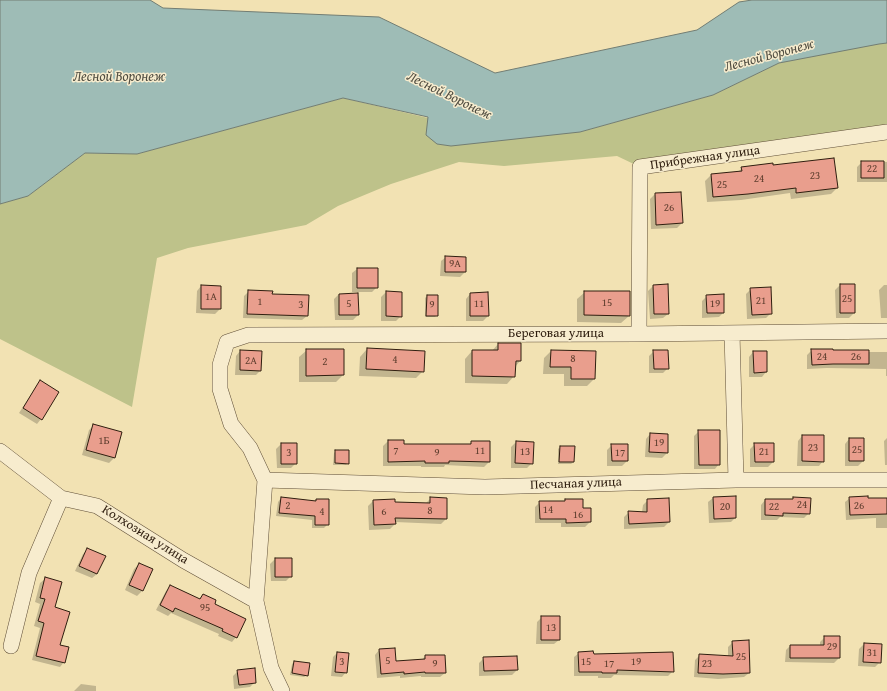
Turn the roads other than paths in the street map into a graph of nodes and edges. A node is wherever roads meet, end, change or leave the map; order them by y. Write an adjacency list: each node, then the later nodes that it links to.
1 (887, 132): 4 (street, Прибрежная улица)
2 (887, 331): 3 (street, Береговая улица)
3 (732, 333): 4 (street, Береговая улица); 7 (street)
4 (639, 334): 6 (street, Береговая улица)
5 (0, 451): 9 (street)
6 (265, 480): 7 (street, Песчаная улица); 10 (street)
7 (736, 480): 8 (street, Песчаная улица)
8 (887, 480)
9 (60, 498): 10 (street, Колхозная улица); 11 (street)
10 (256, 601): 12 (street)
11 (11, 646)
12 (282, 691)

